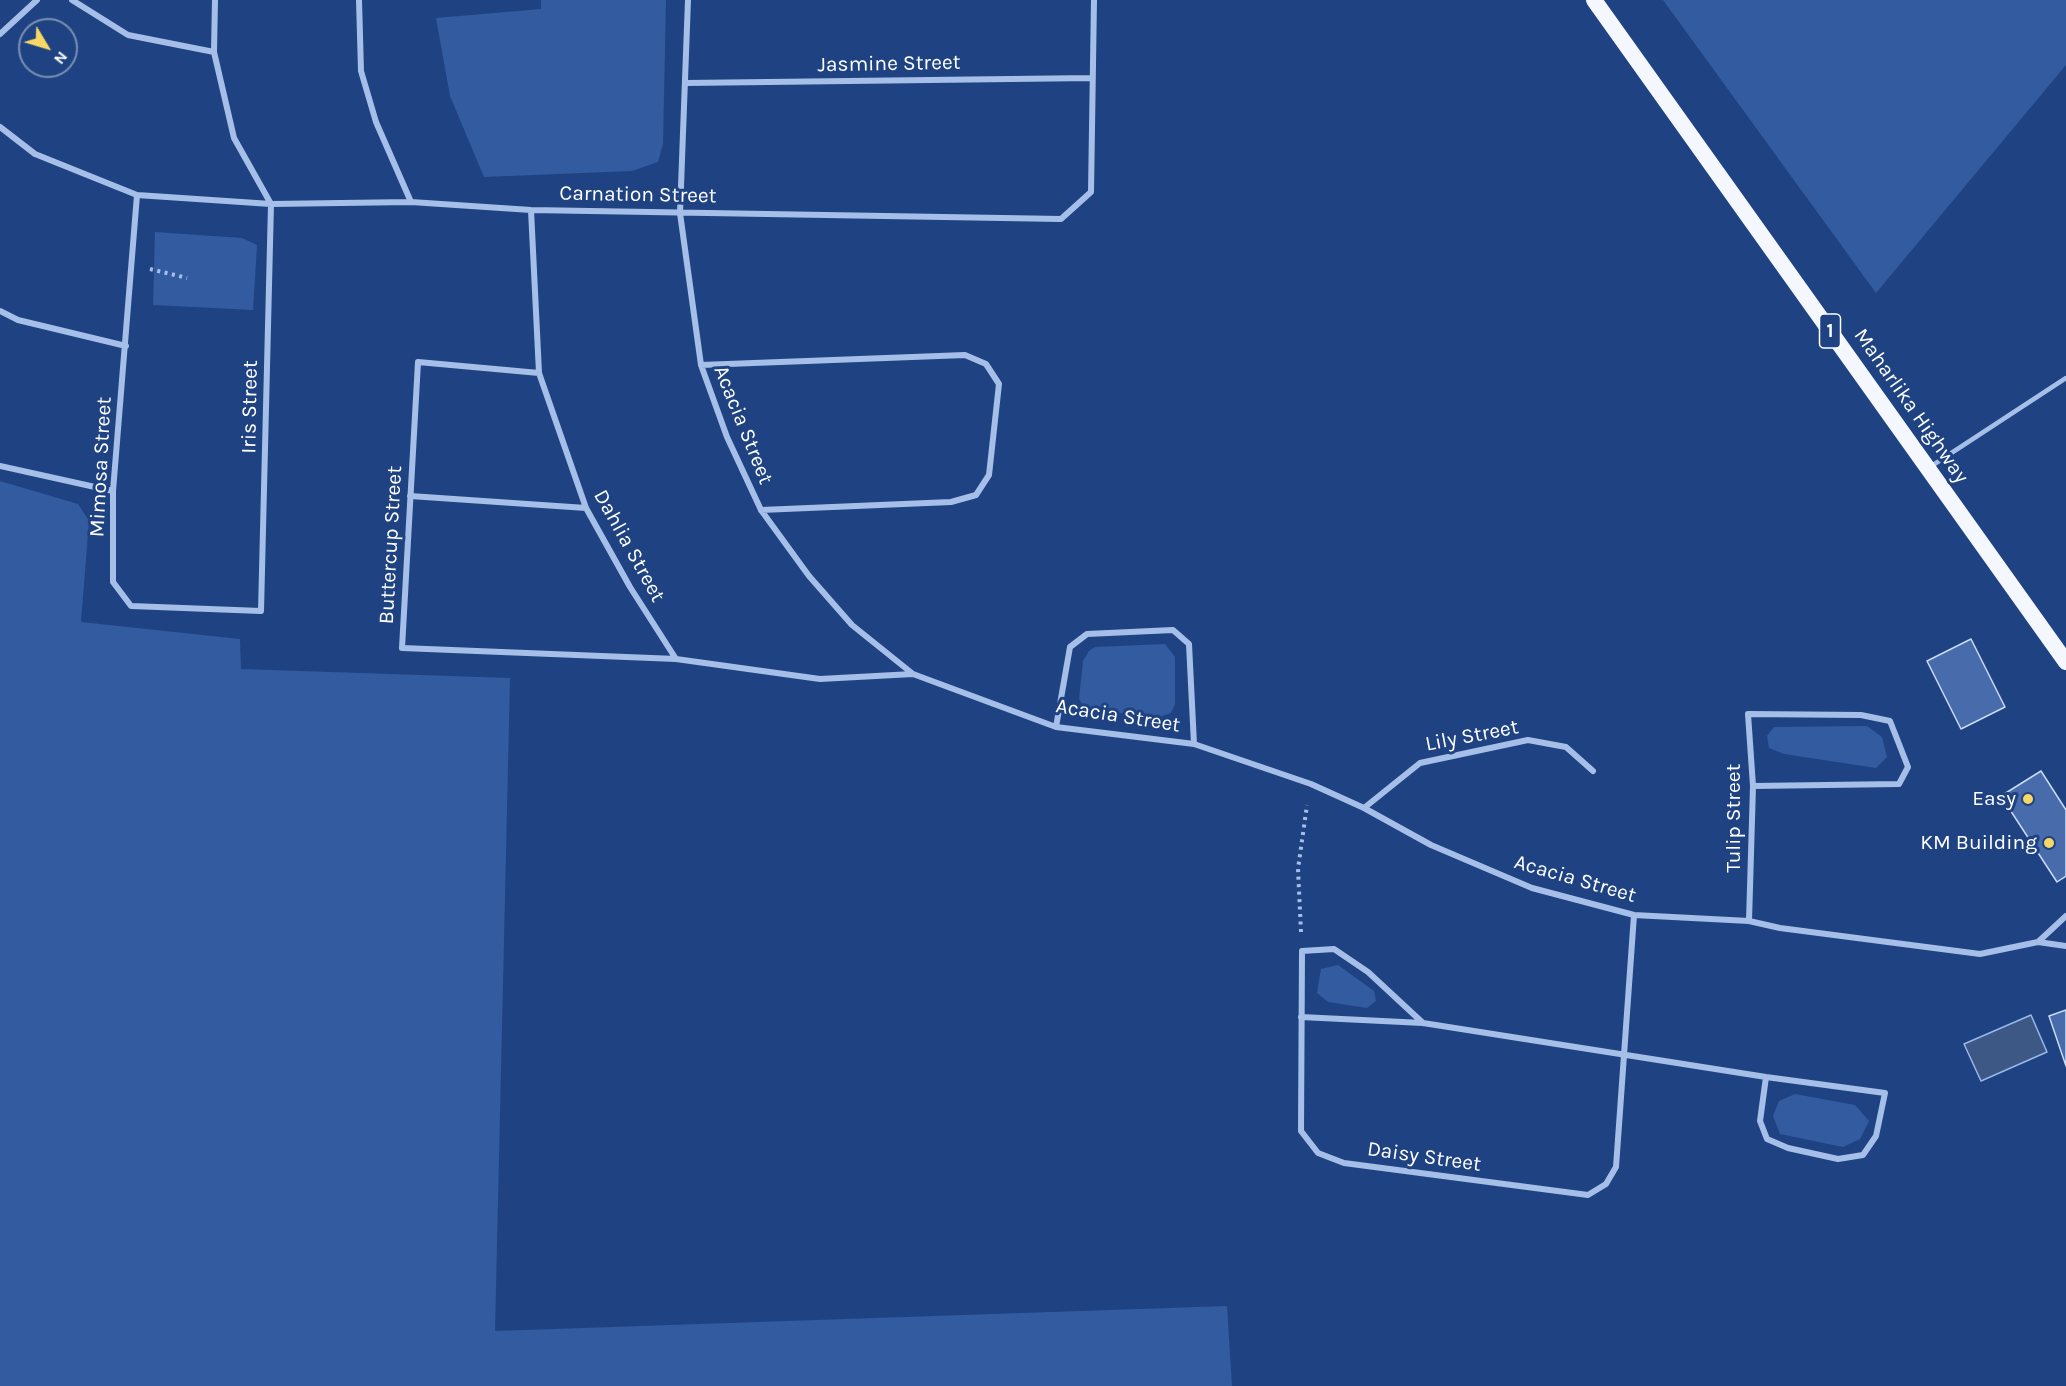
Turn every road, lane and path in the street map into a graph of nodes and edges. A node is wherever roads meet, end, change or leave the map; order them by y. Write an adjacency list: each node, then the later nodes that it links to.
1 (37, 0): 8 (street)
2 (72, 0): 9 (street)
3 (215, 0): 9 (street)
4 (359, 0): 14 (street)
5 (688, 0): 11 (street, Acacia Street)
6 (1094, 0): 10 (street, Carnation Street)
7 (1594, 0): 26 (highway, Maharlika Highway / 1)
8 (0, 34)
9 (214, 52): 15 (street)
10 (1092, 78): 11 (street, Jasmine Street); 17 (street, Carnation Street)
11 (686, 83): 17 (street, Acacia Street)
12 (0, 127): 13 (street, Carnation Street)
13 (137, 195): 15 (street, Carnation Street); 18 (street, Mimosa Street)
14 (411, 202): 15 (street, Carnation Street); 16 (street, Carnation Street)
15 (271, 204): 31 (street, Iris Street)
16 (531, 210): 17 (street, Carnation Street); 23 (street, Dahlia Street)
17 (680, 213): 22 (street, Acacia Street)
18 (132, 265): 19 (path); 21 (street, Mimosa Street)
19 (187, 278)
20 (0, 311): 21 (street)
21 (126, 346): 27 (street, Mimosa Street)
22 (700, 365): 30 (street, Acacia Street); 30 (street)
23 (539, 373): 28 (street, Buttercup Street); 29 (street, Dahlia Street)
24 (2066, 378): 26 (lane)
25 (0, 466): 27 (street)
26 (1928, 469): 33 (highway, Maharlika Highway / 1)
27 (113, 491): 31 (street, Mimosa Street)
28 (410, 496): 29 (street); 32 (street, Buttercup Street)
29 (586, 508): 32 (street, Dahlia Street)
30 (761, 510): 34 (street, Acacia Street)
31 (261, 611)
32 (676, 659): 34 (street)
33 (2066, 662)
34 (913, 674): 35 (street, Acacia Street)
35 (1056, 727): 36 (street, Acacia Street); 36 (street)
36 (1194, 744): 38 (street, Acacia Street)
37 (1593, 771): 40 (street, Lily Street)
38 (1311, 784): 40 (street, Acacia Street); 46 (path)
39 (1753, 786): 39 (street, Tulip Street); 43 (street, Tulip Street)
40 (1364, 808): 41 (street, Acacia Street)
41 (1634, 915): 43 (street, Acacia Street); 49 (street, Daisy Street)
42 (2066, 916): 44 (street)
43 (1749, 921): 44 (street, Acacia Street)
44 (2038, 942): 45 (street, Acacia Street)
45 (2066, 946)
46 (1302, 951): 47 (street, Daisy Street); 48 (street)
47 (1301, 1017): 48 (street); 49 (street, Daisy Street)
48 (1423, 1023): 49 (street)
49 (1623, 1055): 50 (street)
50 (1766, 1077): 50 (street)

